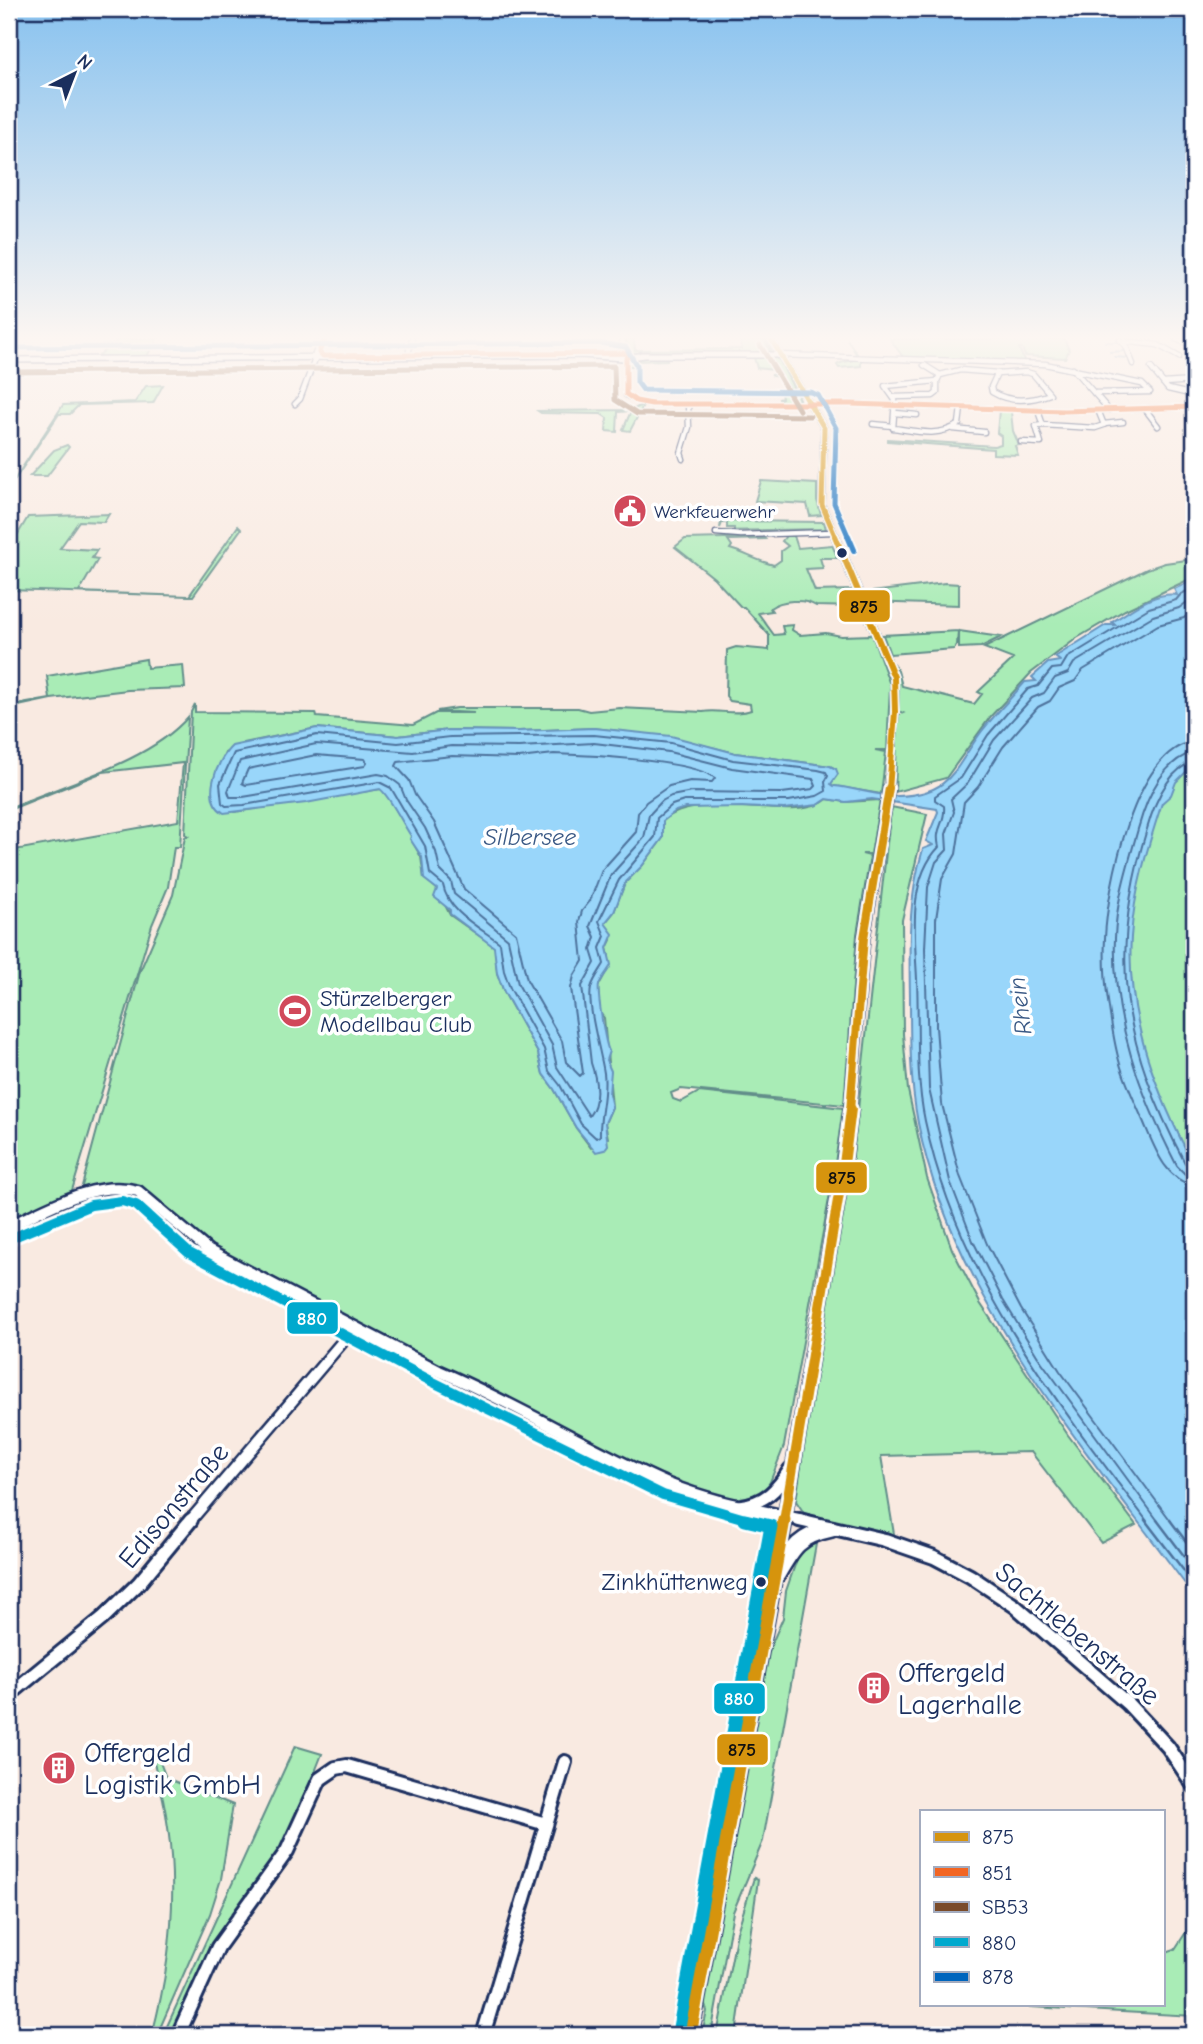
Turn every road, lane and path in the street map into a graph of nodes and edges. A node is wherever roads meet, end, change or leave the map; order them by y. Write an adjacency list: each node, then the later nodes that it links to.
1 (687, 434): 5 (street)
2 (824, 434): 6 (main road)
3 (1038, 434): 4 (street)
4 (1021, 442)
5 (683, 458)
6 (833, 532): 7 (street); 10 (main road)
7 (716, 533)
8 (9, 1226): 9 (street)
9 (355, 1327): 11 (street); 15 (street, Edisonstraße)
10 (794, 1463): 11 (main road); 12 (main road)
11 (739, 1506): 12 (street)
12 (785, 1517): 13 (street, Sachtlebenstraße); 14 (main road)
13 (832, 1529): 14 (main road); 17 (street, Sachtlebenstraße)
14 (773, 1581): 21 (main road)
15 (9, 1695)
16 (565, 1762): 18 (street)
17 (1194, 1786)
18 (546, 1824): 19 (street); 20 (street)
19 (178, 2035)
20 (483, 2035)
21 (691, 2035)

